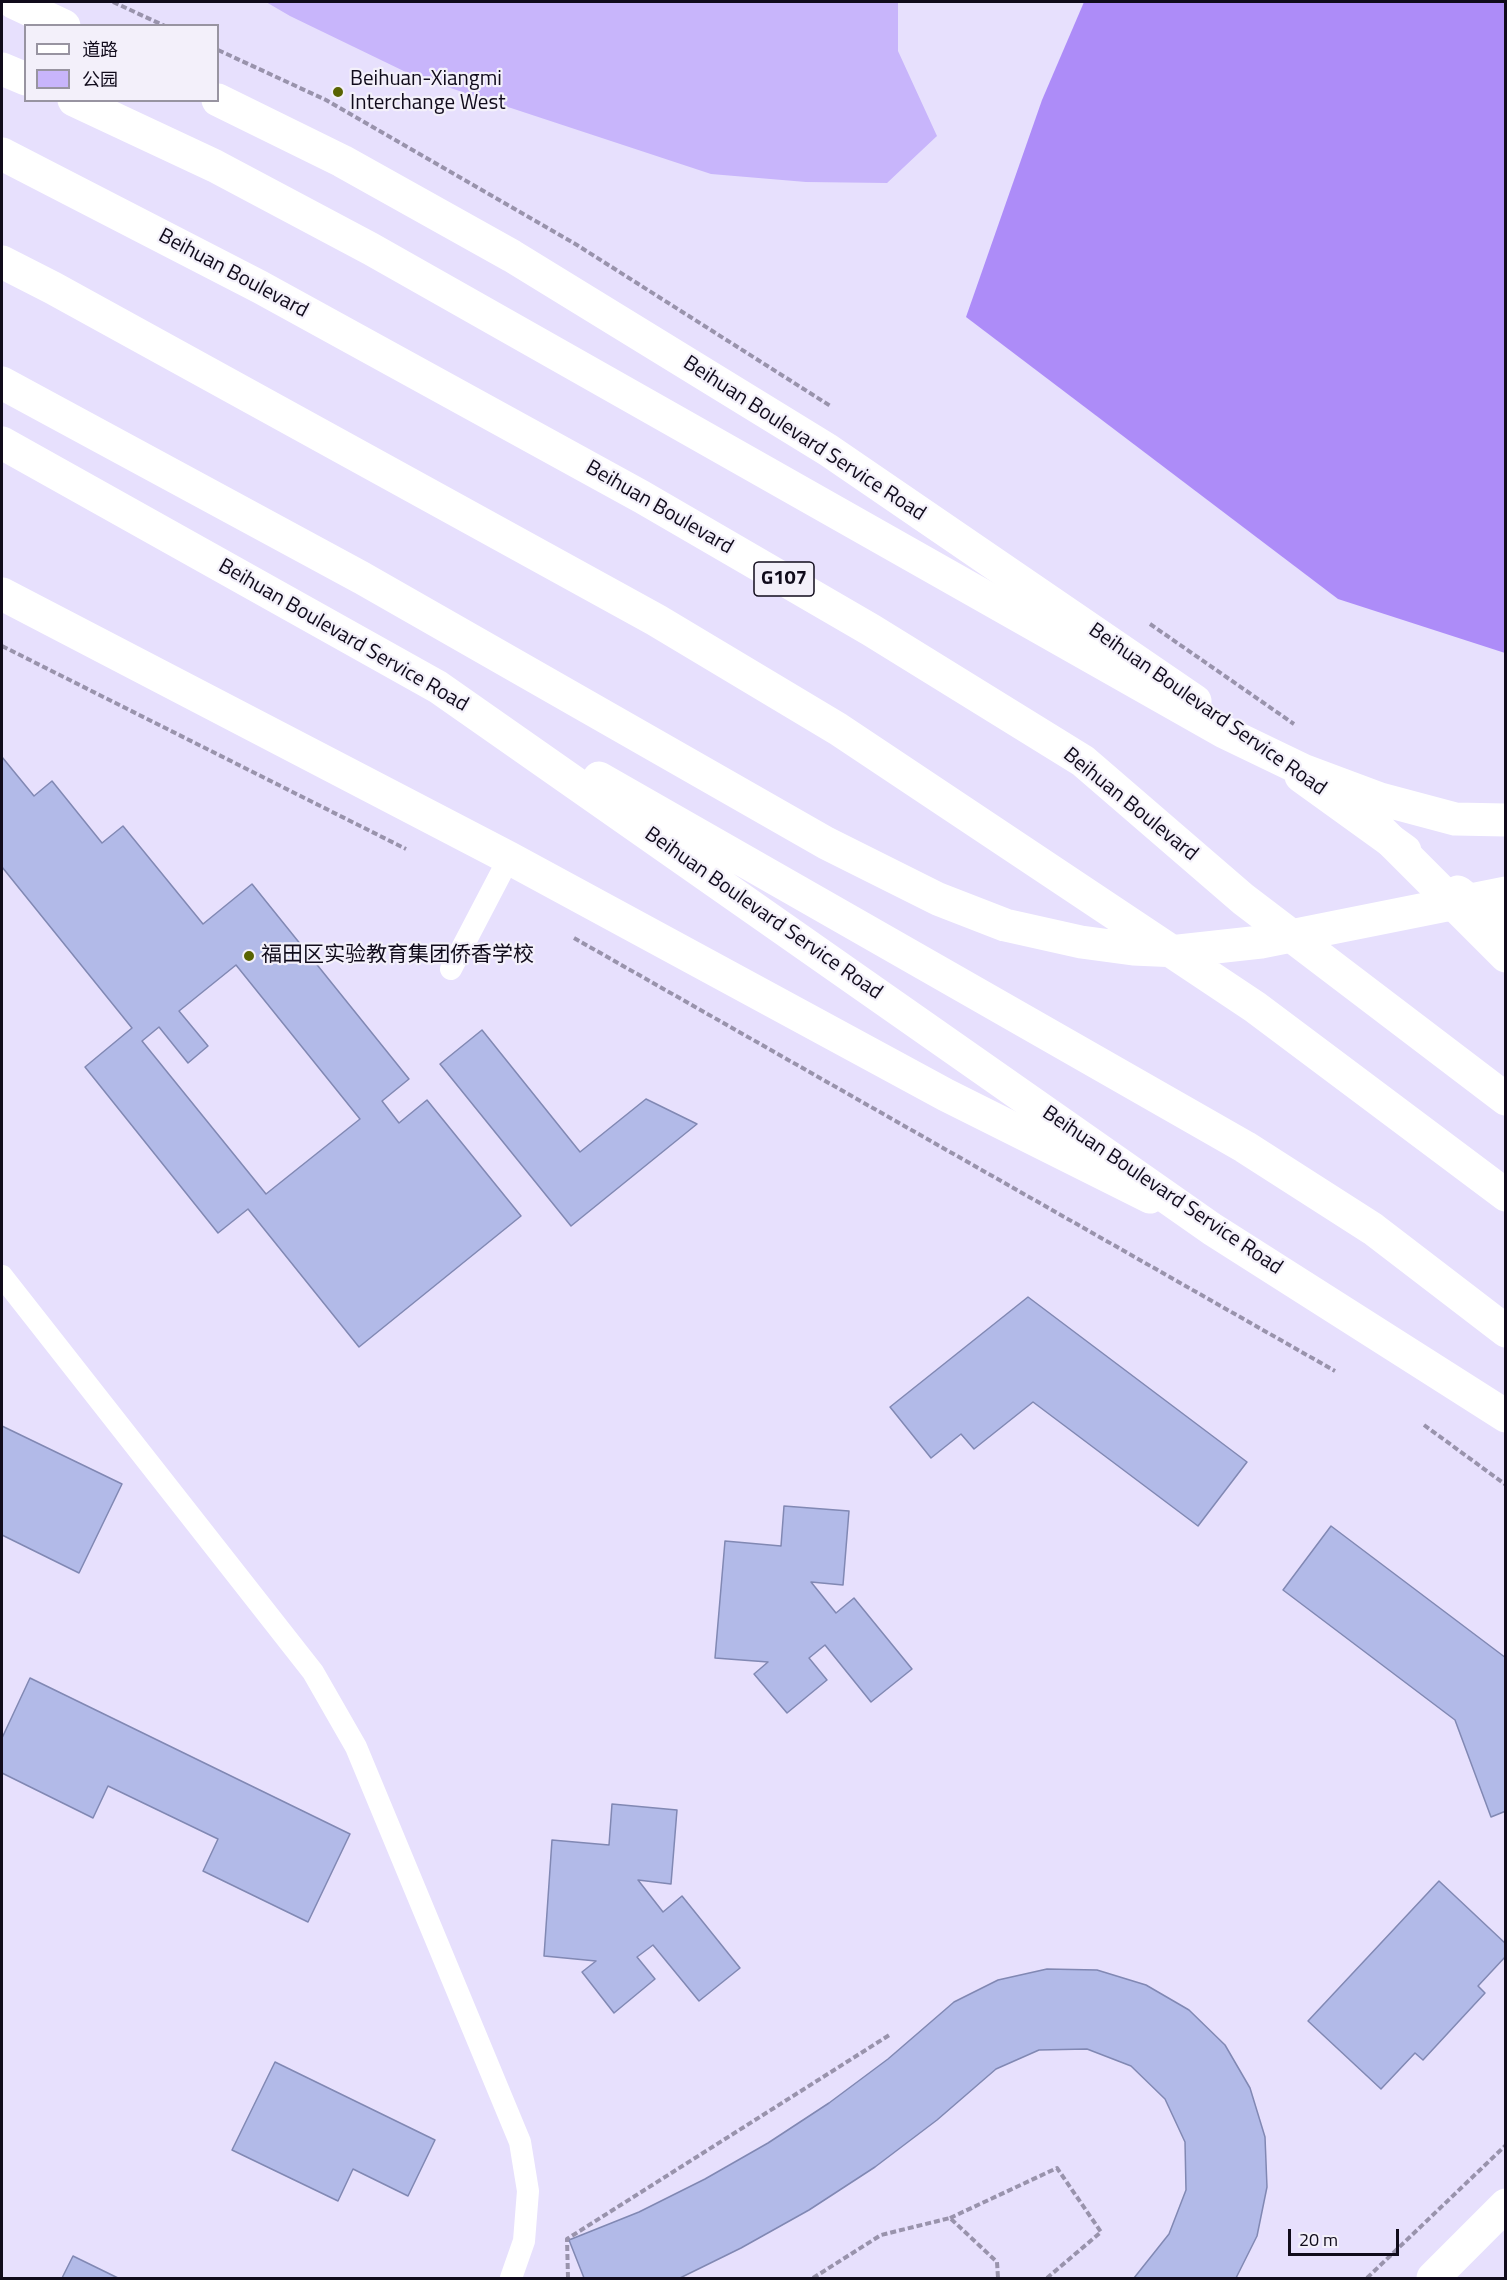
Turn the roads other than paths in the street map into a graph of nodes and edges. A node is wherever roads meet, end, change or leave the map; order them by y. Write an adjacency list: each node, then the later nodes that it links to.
1 (20, 3): 2 (main road)
2 (60, 24)
3 (2, 69): 4 (main road)
4 (24, 78)
5 (219, 100): 14 (main road, Beihuan Boulevard Service Road)
6 (78, 102): 13 (main road)
7 (2, 154): 20 (main road, Beihuan Boulevard / G107)
8 (2, 262): 21 (main road)
9 (2, 383): 16 (main road)
10 (2, 443): 12 (main road, Beihuan Boulevard Service Road)
11 (2, 594): 15 (main road)
12 (438, 687): 22 (main road, Beihuan Boulevard Service Road); 24 (main road)
13 (1506, 820)
14 (1382, 832): 17 (main road, Beihuan Boulevard Service Road); 18 (main road)
15 (509, 858): 19 (lane); 22 (main road)
16 (1506, 893)
17 (1506, 930)
18 (1506, 956)
19 (451, 969)
20 (1506, 1099)
21 (1506, 1195)
22 (1212, 1229): 25 (main road, Beihuan Boulevard Service Road)
23 (2, 1276): 27 (lane)
24 (1506, 1330)
25 (1501, 1414)
26 (1506, 2205): 28 (main road)
27 (511, 2278)
28 (1433, 2278)

